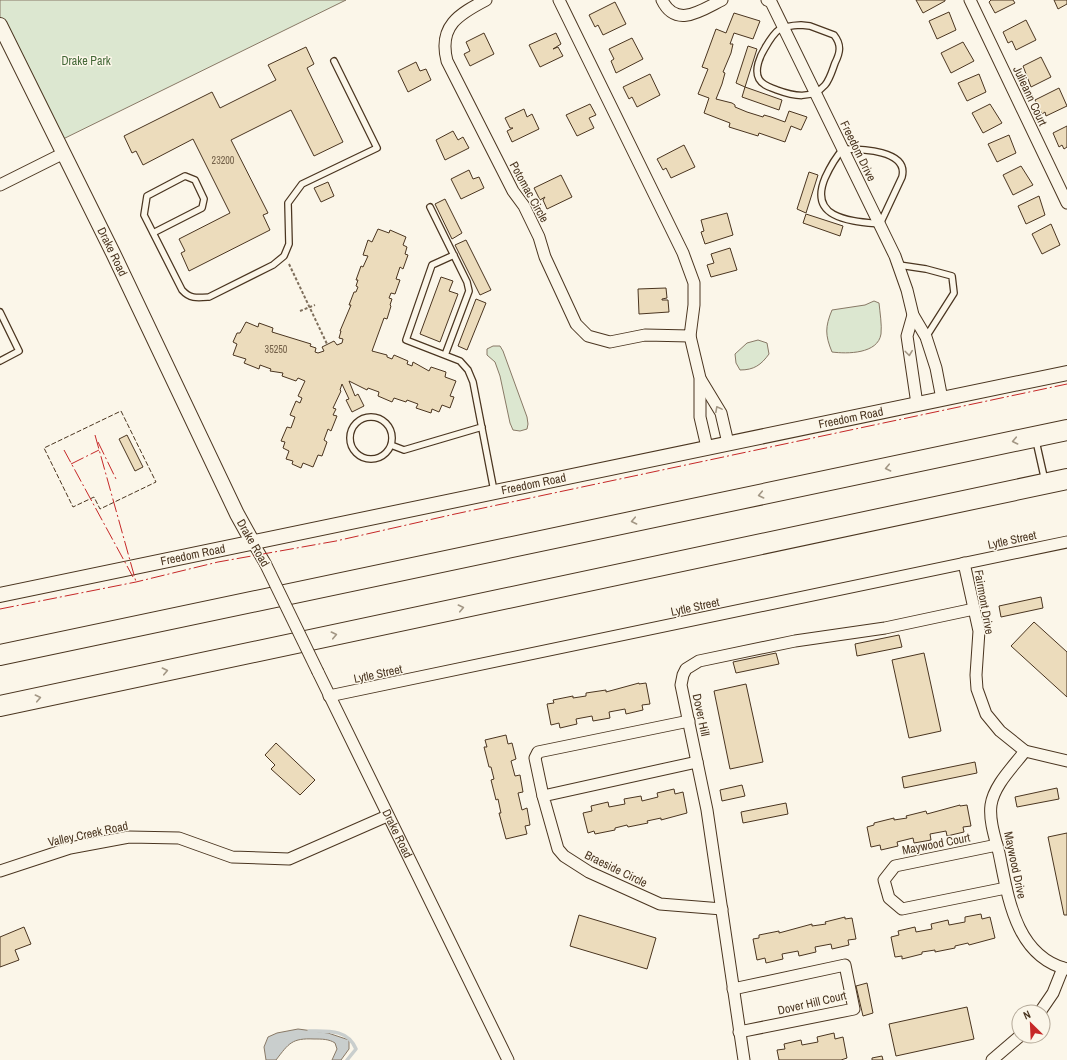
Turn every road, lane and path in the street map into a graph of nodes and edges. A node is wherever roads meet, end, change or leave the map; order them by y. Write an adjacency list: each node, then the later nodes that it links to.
1 (486, 0): 26 (street, Potomac Circle)
2 (559, 0): 26 (street)
3 (662, 0): 4 (street)
4 (722, 0)
5 (770, 0): 8 (street, Freedom Drive)
6 (970, 0): 14 (street, Julieann Court)
7 (0, 25): 12 (street, Drake Road)
8 (783, 26): 10 (street, Freedom Drive); 10 (lane); 10 (lane)
9 (334, 61): 19 (lane)
10 (815, 92): 11 (street, Freedom Drive)
11 (843, 149): 16 (street, Freedom Drive); 16 (lane); 16 (lane)
12 (64, 153): 13 (street); 44 (street, Drake Road)
13 (0, 185)
14 (1067, 203)
15 (430, 207): 18 (lane)
16 (880, 224): 20 (street, Freedom Drive)
17 (153, 233): 17 (lane); 19 (lane)
18 (454, 255): 29 (lane); 29 (lane)
19 (284, 256): 22 (path)
20 (898, 265): 25 (street, Freedom Drive); 27 (lane)
21 (315, 305): 22 (path)
22 (309, 307): 23 (path); 28 (path)
23 (300, 311)
24 (0, 312): 30 (lane)
25 (913, 315): 27 (street, Freedom Drive); 34 (street, Freedom Drive, one-way to 34)
26 (690, 336): 32 (street)
27 (926, 337): 33 (street, Freedom Drive)
28 (327, 344)
29 (444, 355): 35 (lane)
30 (0, 361)
31 (1067, 373): 33 (street, Freedom Road)
32 (700, 378): 38 (street, one-way to 32); 40 (street)
33 (942, 399): 34 (street, Freedom Road)
34 (918, 404): 38 (street, Freedom Road)
35 (482, 427): 39 (lane); 43 (lane)
36 (1067, 430): 37 (highway)
37 (1035, 437): 42 (lane); 49 (highway, one-way to 49)
38 (728, 443): 40 (street, Freedom Road)
39 (391, 445): 39 (lane)
40 (707, 447): 43 (street, Freedom Road)
41 (1067, 479): 42 (highway)
42 (1046, 483): 51 (highway, one-way to 42)
43 (494, 491): 44 (street, Freedom Road)
44 (252, 541): 47 (street, Freedom Road); 50 (street, Drake Road, bridge)
45 (1067, 542): 46 (street, Lytle Street)
46 (964, 563): 48 (street, Fairmont Drive); 50 (street, Lytle Street)
47 (0, 595)
48 (974, 609): 52 (street, Dover Hill); 53 (street, Fairmont Drive)
49 (0, 655)
50 (329, 696): 57 (street, Drake Road)
51 (0, 706)
52 (689, 721): 55 (street, Dover Hill); 56 (street, Braeside Circle)
53 (1024, 751): 54 (street, Fairmont Drive); 58 (street, Maywood Drive)
54 (1067, 761)
55 (697, 762): 56 (street); 61 (street, Dover Hill)
56 (543, 796): 61 (street, Braeside Circle)
57 (387, 816): 59 (street, Valley Creek Road); 67 (street, Drake Road)
58 (997, 846): 60 (street, Maywood Drive); 60 (street, Maywood Court)
59 (0, 871)
60 (1006, 888): 62 (street, Maywood Drive)
61 (722, 909): 63 (street, Dover Hill)
62 (1065, 968): 64 (street)
63 (733, 989): 65 (street, Dover Hill); 65 (street, Dover Hill Court)
64 (1045, 1004)
65 (739, 1032): 68 (street, Dover Hill)
66 (1011, 1044): 69 (street)
67 (508, 1060)
68 (744, 1060)
69 (994, 1060)

